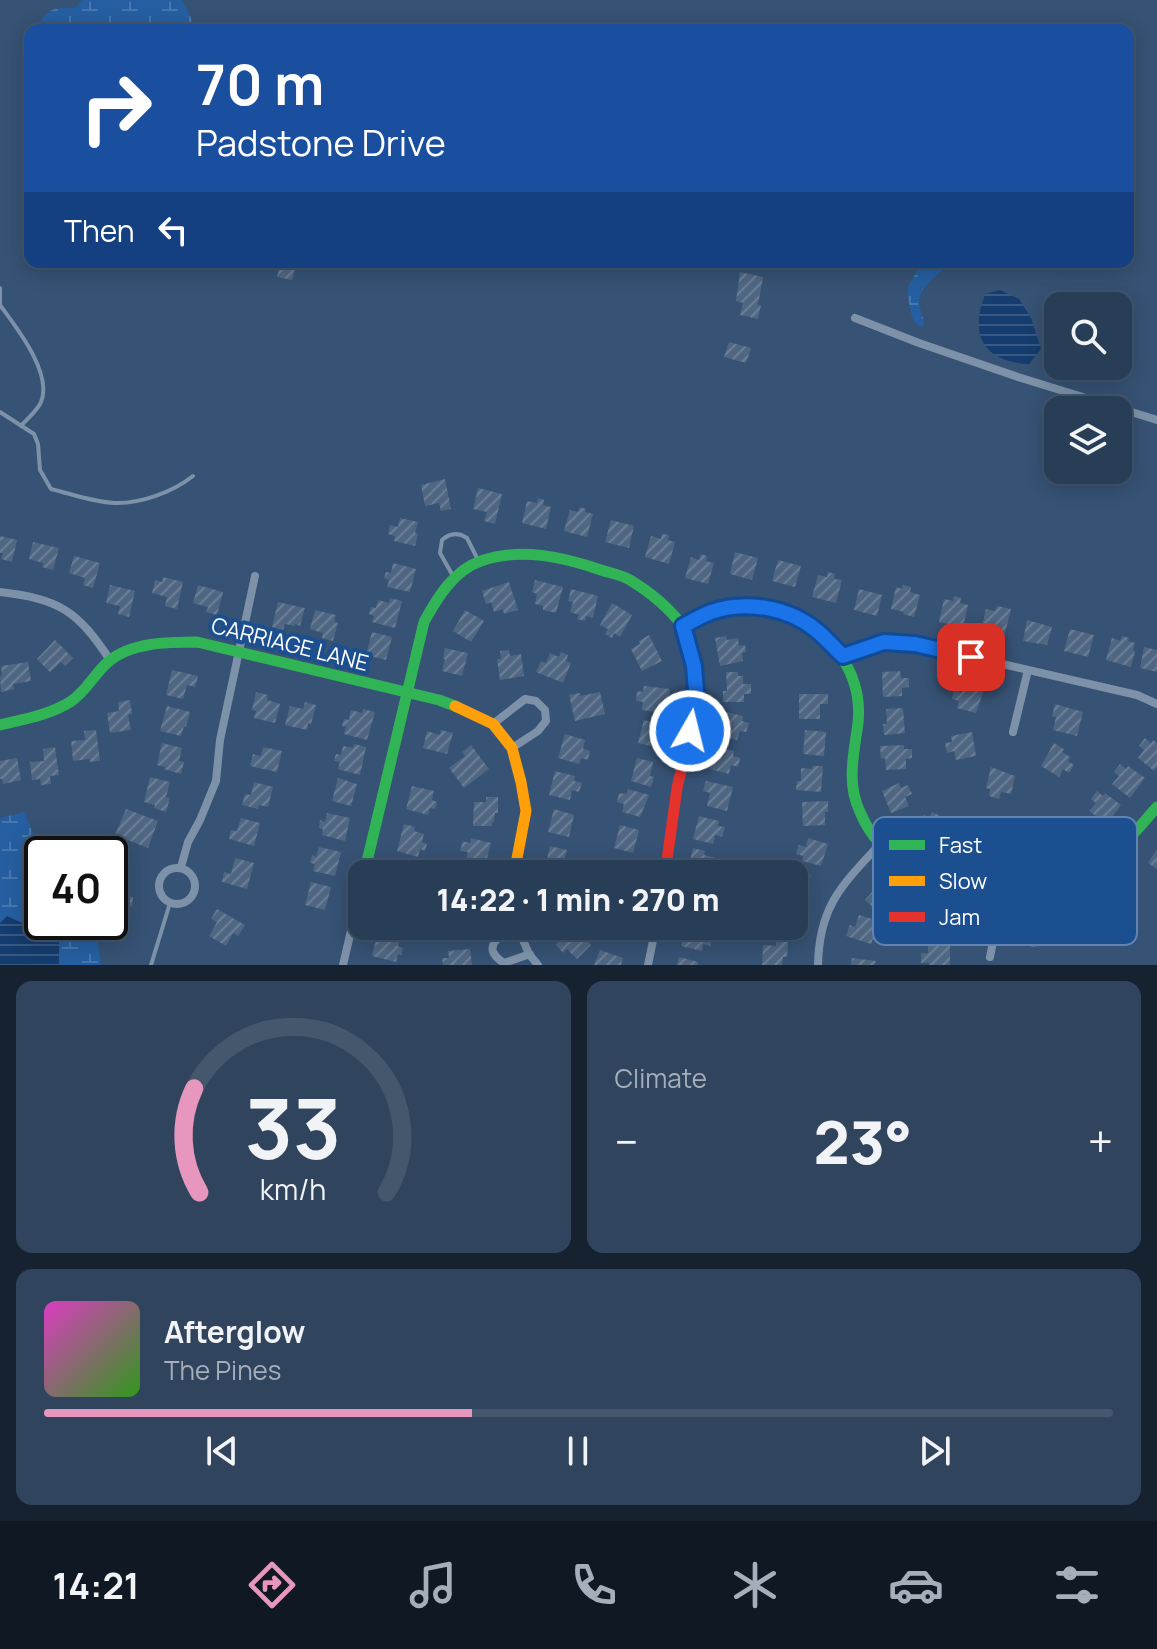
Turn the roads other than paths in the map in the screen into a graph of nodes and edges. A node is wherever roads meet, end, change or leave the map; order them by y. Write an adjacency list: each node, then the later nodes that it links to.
1 (0, 288): 2 (lane)
2 (0, 306): 6 (lane)
3 (855, 318): 5 (street)
4 (0, 412): 6 (lane)
5 (1157, 420)
6 (21, 426): 7 (lane)
7 (193, 476)
8 (479, 561): 10 (street); 10 (lane); 12 (street)
9 (255, 576): 13 (street)
10 (454, 578): 17 (street)
11 (0, 592): 15 (street)
12 (683, 626): 14 (street); 29 (street)
13 (237, 651): 15 (street, CARRIAGE LANE); 17 (street, CARRIAGE LANE); 30 (street)
14 (843, 656): 16 (street); 25 (street)
15 (110, 660): 20 (street, CARRIAGE LANE)
16 (1028, 670): 18 (street); 21 (street)
17 (407, 692): 19 (street, CARRIAGE LANE); 27 (street)
18 (1157, 704)
19 (493, 724): 22 (street, CARRIAGE LANE); 22 (street)
20 (0, 725)
21 (1013, 732)
22 (512, 748): 28 (street, CARRIAGE LANE)
23 (1157, 807): 24 (street)
24 (1137, 829)
25 (873, 833)
26 (873, 852): 43 (street)
27 (367, 860)
28 (517, 860)
29 (667, 860)
30 (181, 867): 31 (street); 31 (street)
31 (170, 903): 39 (lane)
32 (349, 940): 40 (street)
33 (496, 940): 37 (street)
34 (524, 940): 37 (street)
35 (653, 940): 42 (street)
36 (992, 945): 38 (street)
37 (530, 954): 41 (street)
38 (990, 957)
39 (151, 965)
40 (343, 965)
41 (538, 965)
42 (648, 965)
43 (818, 965)

